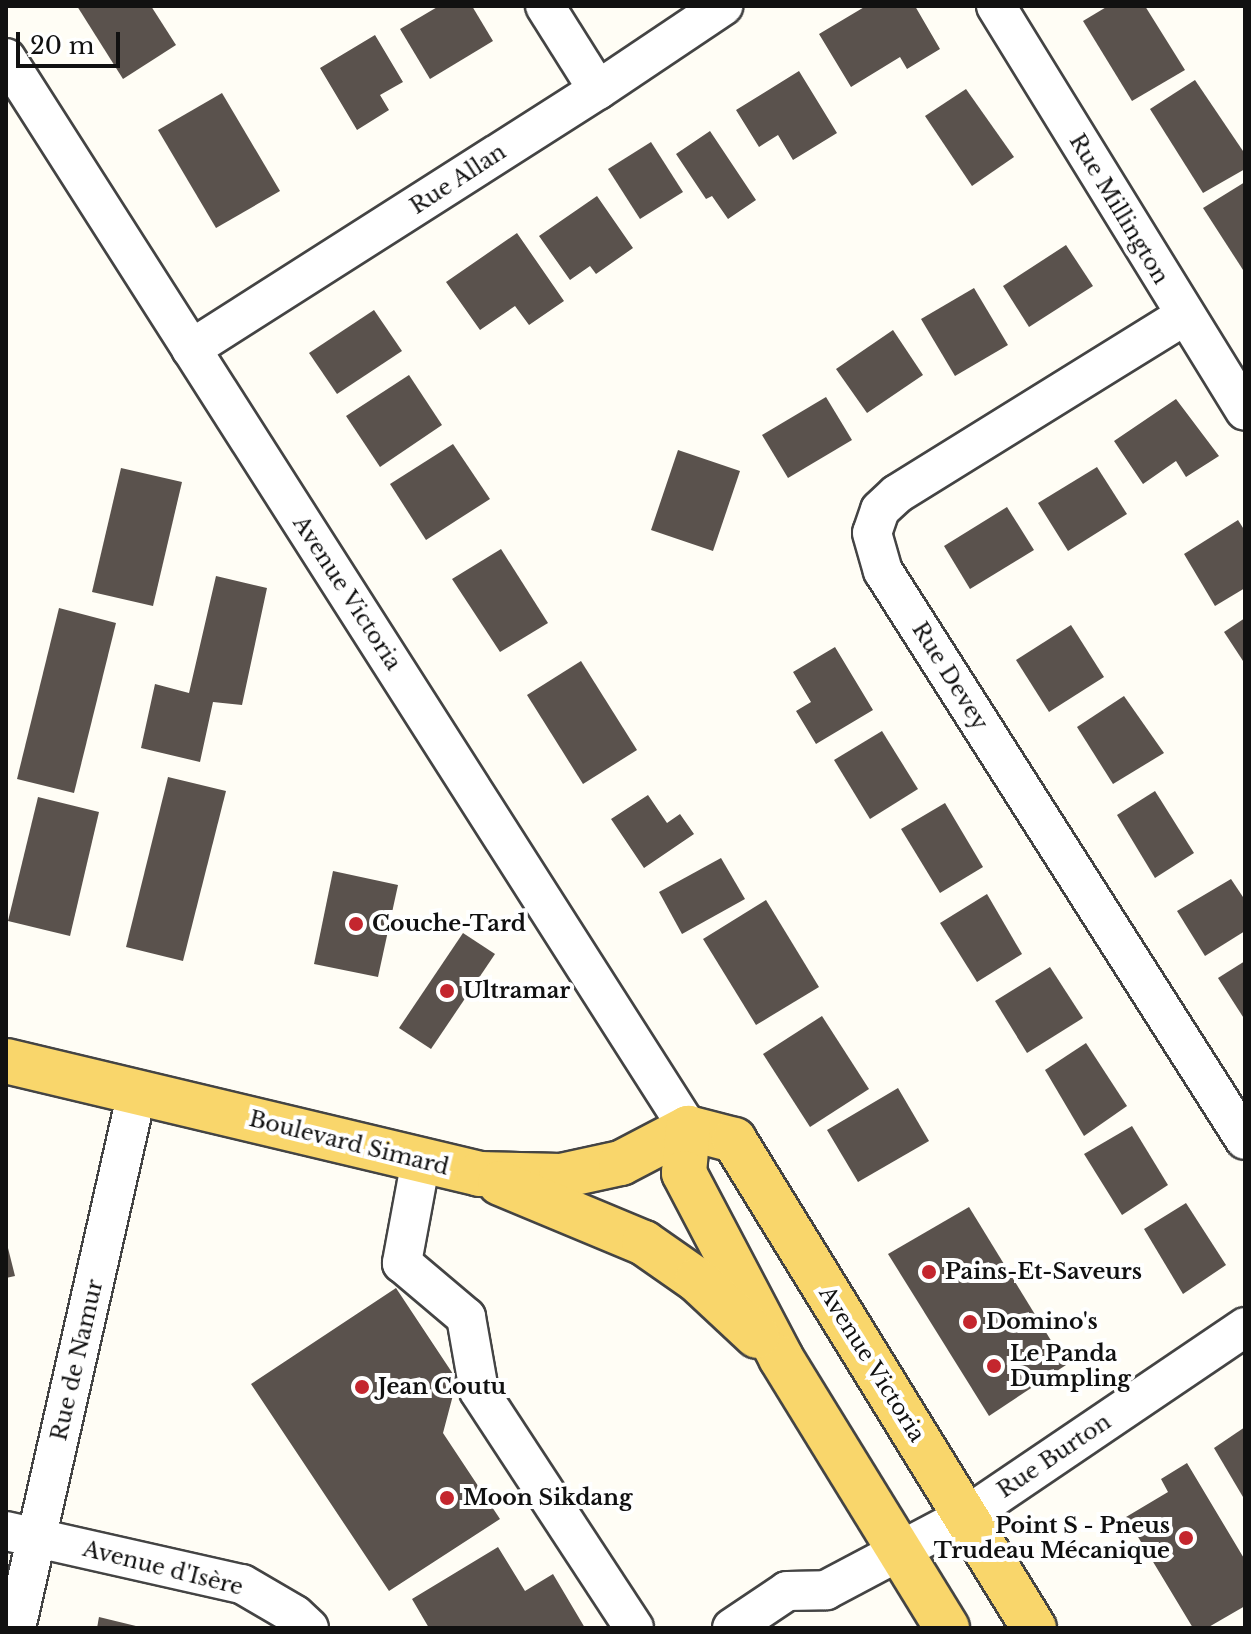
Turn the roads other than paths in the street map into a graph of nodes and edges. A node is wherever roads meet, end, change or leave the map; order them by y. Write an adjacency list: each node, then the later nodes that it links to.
1 (545, 6): 5 (street)
2 (723, 6): 5 (street, Rue Allan)
3 (996, 6): 6 (street, Rue Millington)
4 (6, 58): 7 (street, Avenue Victoria)
5 (598, 90): 7 (street, Rue Allan)
6 (1184, 316): 8 (street, Rue Millington); 12 (street, Rue Devey)
7 (191, 349): 11 (street, Avenue Victoria)
8 (1245, 410)
9 (6, 1061): 10 (main road, Boulevard Simard)
10 (137, 1092): 13 (main road, Boulevard Simard); 18 (street, Rue de Namur)
11 (688, 1128): 14 (main road, Boulevard Simard); 16 (main road); 17 (main road, Avenue Victoria)
12 (1245, 1140)
13 (421, 1160): 14 (main road, Boulevard Simard); 22 (street)
14 (479, 1174): 16 (main road)
15 (1245, 1327): 17 (street, Rue Burton)
16 (781, 1358): 19 (main road)
17 (966, 1516): 19 (street, Rue Burton); 25 (main road, Avenue Victoria)
18 (21, 1534): 20 (street, Rue de Namur); 21 (street, Avenue d'Isère)
19 (898, 1551): 23 (street, Rue Burton); 24 (main road)
20 (16, 1628)
21 (309, 1628)
22 (634, 1628)
23 (732, 1628)
24 (947, 1628)
25 (1034, 1628)

